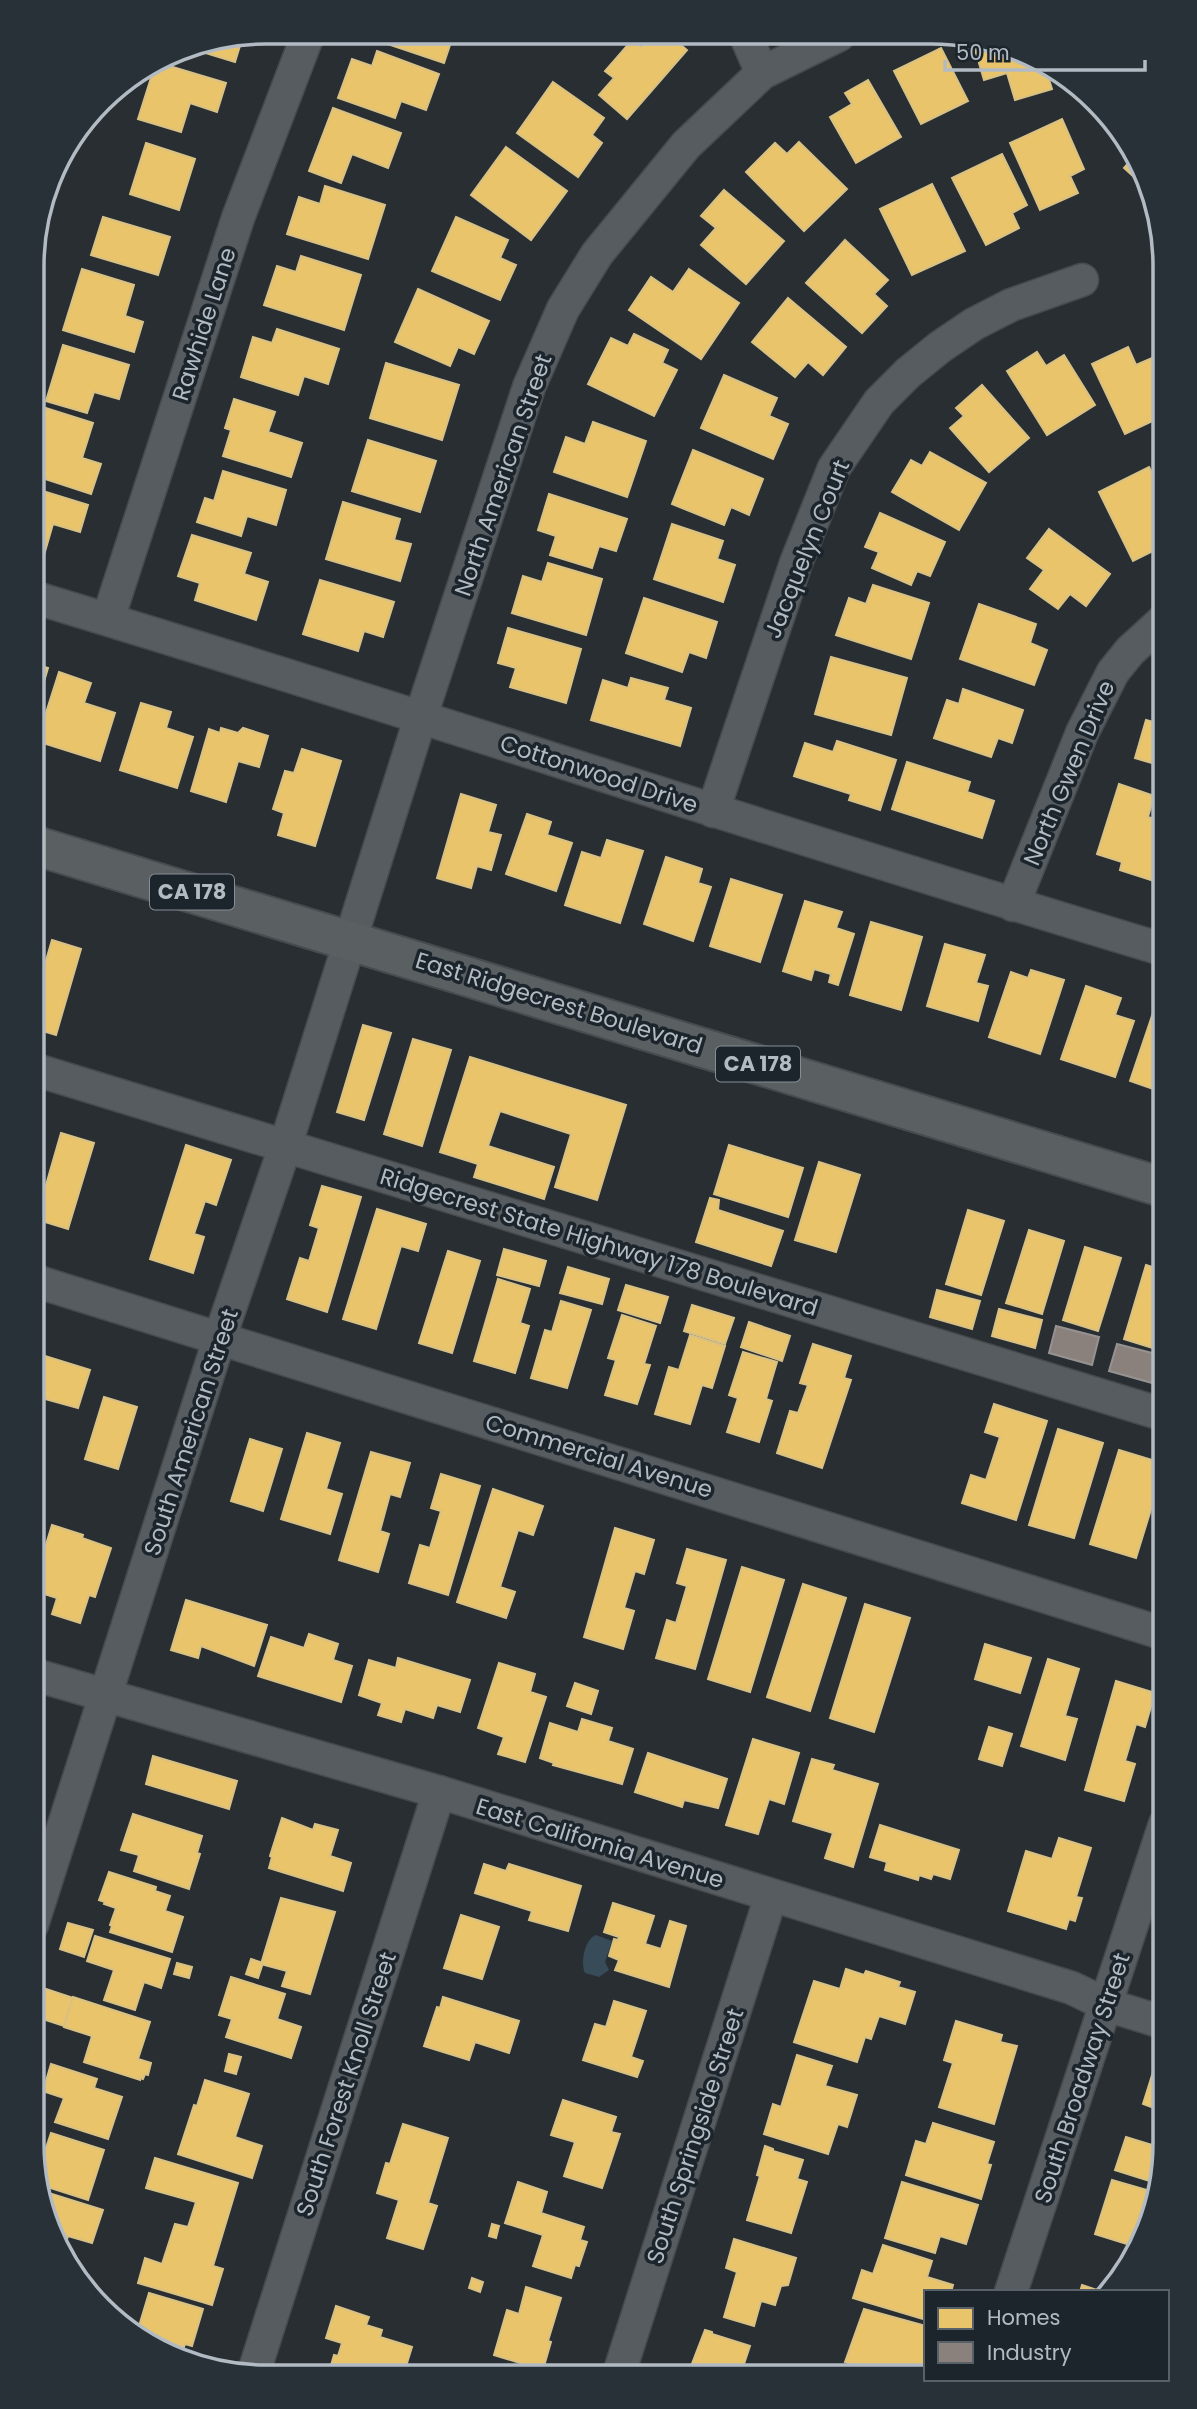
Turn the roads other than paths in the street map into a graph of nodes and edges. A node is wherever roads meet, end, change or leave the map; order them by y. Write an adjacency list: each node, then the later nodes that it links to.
1 (304, 44): 7 (street, Rawhide Lane)
2 (749, 44): 4 (street)
3 (821, 44): 4 (street, North American Street)
4 (762, 73): 9 (street, North American Street)
5 (1082, 280): 10 (street, Jacquelyn Court)
6 (44, 600): 7 (street, Cottonwood Drive)
7 (108, 619): 9 (street, Cottonwood Drive)
8 (1153, 630): 12 (street, North Gwen Drive)
9 (421, 716): 10 (street, Cottonwood Drive); 13 (street, North American Street)
10 (713, 811): 12 (street, Cottonwood Drive)
11 (44, 848): 13 (main road, East Ridgecrest Boulevard / CA 178)
12 (1013, 905): 14 (street, Cottonwood Drive)
13 (351, 939): 16 (street, South American Street); 17 (main road, East Ridgecrest Boulevard / CA 178)
14 (1153, 946)
15 (44, 1072): 16 (street, Ridgecrest State Highway 178 Boulevard)
16 (285, 1147): 19 (street, South American Street); 20 (street, Ridgecrest State Highway 178 Boulevard)
17 (1153, 1184)
18 (44, 1284): 19 (street, Commercial Avenue)
19 (220, 1337): 21 (street, Commercial Avenue); 23 (street, South American Street)
20 (1153, 1411)
21 (1153, 1630)
22 (44, 1678): 23 (street, East California Avenue)
23 (107, 1696): 24 (street, East California Avenue); 26 (street, South American Street)
24 (439, 1792): 27 (street, East California Avenue); 31 (street, South Forest Knoll Street)
25 (1153, 1861): 28 (street, South Broadway Street)
26 (44, 1888)
27 (771, 1896): 28 (street, East California Avenue); 32 (street, South Springside Street)
28 (1107, 2005): 29 (street, East California Avenue); 30 (street, South Broadway Street)
29 (1153, 2019)
30 (1012, 2290)
31 (256, 2364)
32 (622, 2365)

